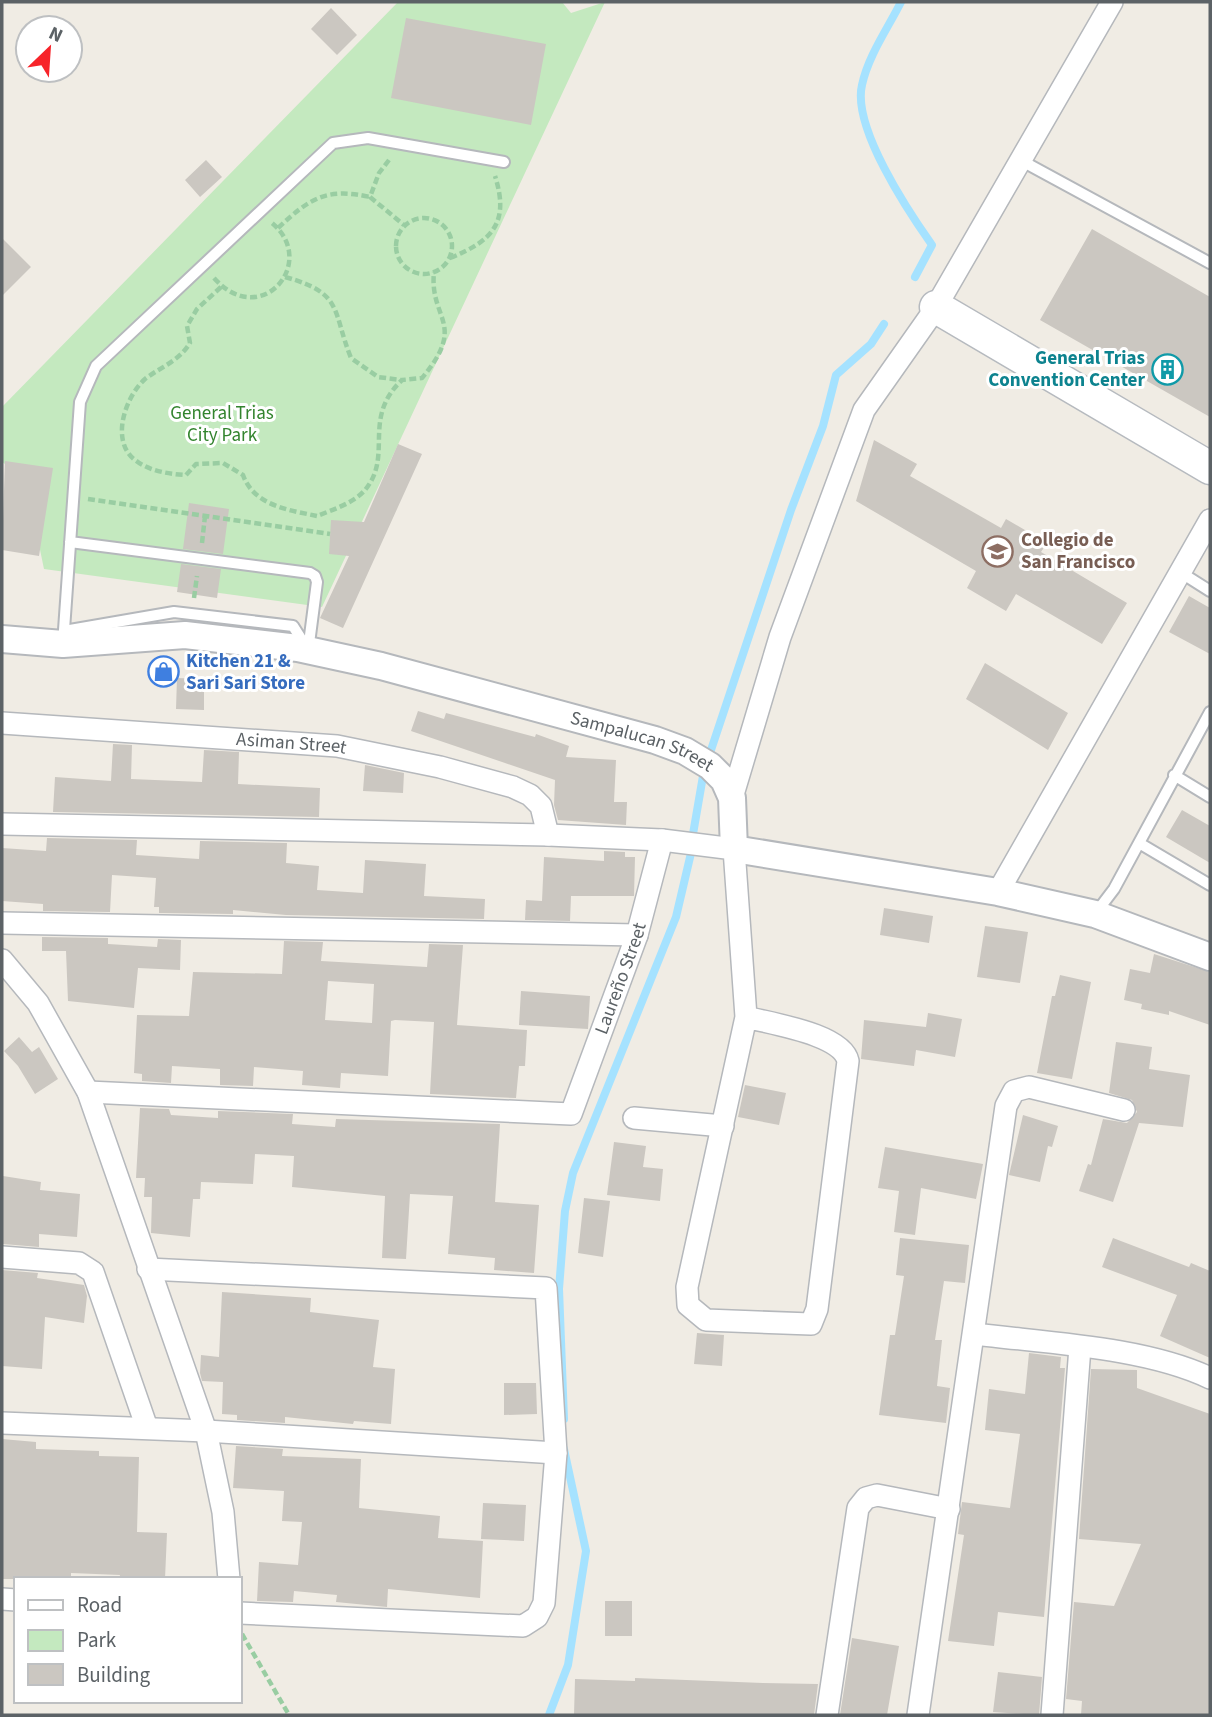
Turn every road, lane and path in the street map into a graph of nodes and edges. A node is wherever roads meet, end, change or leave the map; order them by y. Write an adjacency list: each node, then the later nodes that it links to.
1 (1112, 2): 5 (street)
2 (401, 144): 3 (lane); 6 (path); 7 (lane)
3 (490, 161): 4 (lane); 10 (path)
4 (504, 162)
5 (1023, 162): 11 (lane); 16 (street)
6 (370, 197): 8 (path); 9 (path)
7 (258, 212): 9 (path); 12 (lane)
8 (404, 225): 10 (path); 13 (path)
9 (278, 229): 14 (path)
10 (449, 258): 13 (path)
11 (1210, 263)
12 (202, 266): 15 (path); 19 (lane)
13 (434, 272): 17 (path)
14 (285, 277): 15 (path); 17 (path)
15 (221, 286): 17 (path)
16 (936, 307): 18 (main road); 32 (street)
17 (402, 380)
18 (1210, 468)
19 (73, 497): 21 (path); 22 (lane)
20 (1210, 520): 23 (street)
21 (330, 534)
22 (70, 542): 25 (lane); 27 (lane)
23 (1180, 572): 24 (lane); 39 (street)
24 (1210, 591)
25 (63, 637): 26 (street, Sampalucan Street); 27 (street, Sampalucan Street)
26 (2, 639)
27 (308, 651): 32 (street, Sampalucan Street)
28 (1210, 712): 30 (lane)
29 (2, 723): 34 (street, Asiman Street)
30 (1174, 775): 31 (lane); 36 (lane)
31 (1210, 797)
32 (732, 798): 37 (street)
33 (2, 824): 34 (street)
34 (548, 835): 35 (street)
35 (662, 840): 37 (street); 42 (street, Laureño Street)
36 (1139, 844): 38 (lane); 40 (lane)
37 (734, 849): 39 (street); 45 (street)
38 (1210, 885)
39 (998, 892): 40 (street)
40 (1095, 914): 43 (street)
41 (2, 923): 42 (street)
42 (637, 935): 46 (street, Laureño Street)
43 (1210, 957)
44 (2, 960): 46 (street)
45 (746, 1017): 49 (street); 49 (street)
46 (88, 1092): 51 (street)
47 (1124, 1110): 52 (street)
48 (634, 1118): 49 (street)
49 (723, 1126)
50 (2, 1257): 56 (street)
51 (148, 1269): 57 (street); 58 (street)
52 (975, 1334): 53 (street); 59 (street)
53 (1080, 1347): 54 (street); 66 (street)
54 (1210, 1378)
55 (2, 1423): 56 (street)
56 (147, 1429): 57 (street)
57 (206, 1431): 58 (street); 60 (street)
58 (556, 1453): 61 (street)
59 (948, 1509): 64 (street); 65 (street)
60 (229, 1577)
61 (242, 1613)
62 (242, 1633): 63 (path)
63 (289, 1715)
64 (827, 1715)
65 (918, 1715)
66 (1052, 1715)

